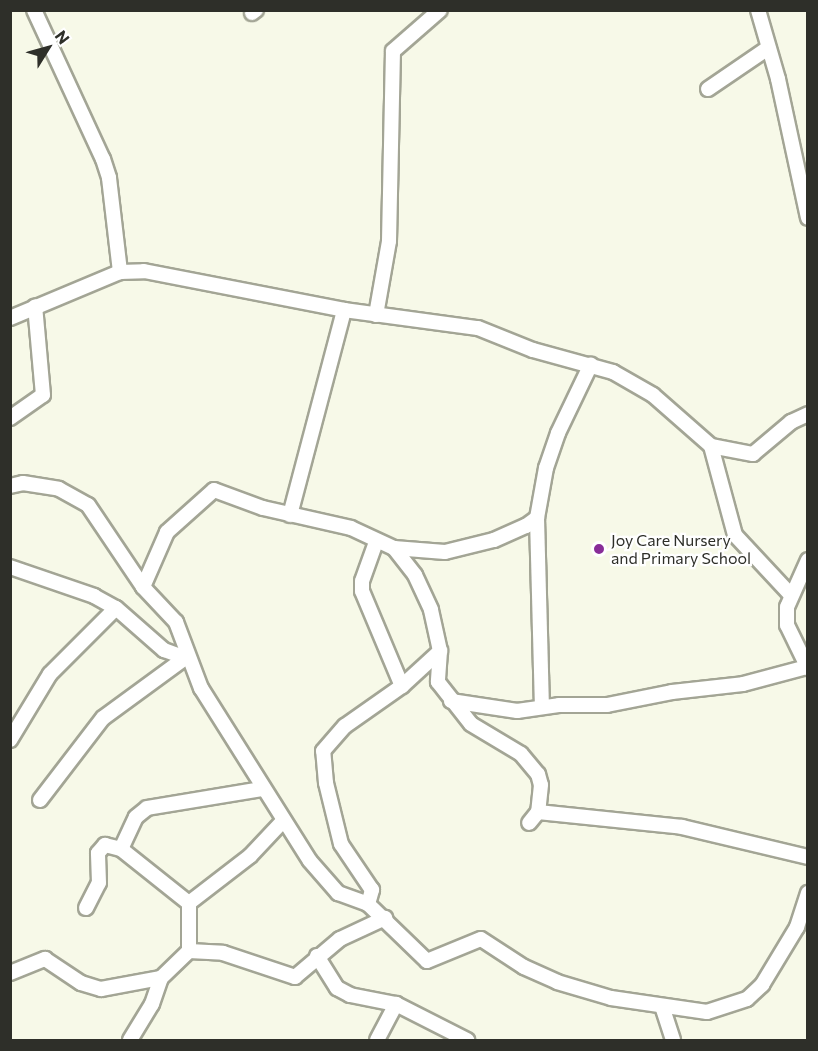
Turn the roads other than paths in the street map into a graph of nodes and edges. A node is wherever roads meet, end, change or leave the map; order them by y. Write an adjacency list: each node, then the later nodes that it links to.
1 (34, 10): 7 (street)
2 (440, 10): 10 (street)
3 (758, 10): 4 (street)
4 (768, 48): 5 (street); 6 (street)
5 (708, 89)
6 (806, 208)
7 (120, 272): 8 (street); 9 (street)
8 (35, 306): 11 (street); 14 (street)
9 (344, 310): 10 (street); 17 (street)
10 (376, 315): 12 (street)
11 (10, 318)
12 (591, 364): 15 (street); 18 (street)
13 (807, 414): 15 (street)
14 (10, 418)
15 (711, 446): 24 (street)
16 (10, 486): 23 (street)
17 (290, 515): 19 (street); 23 (street)
18 (537, 518): 20 (street); 31 (street)
19 (376, 542): 20 (street); 29 (street)
20 (394, 548): 26 (street)
21 (807, 560): 24 (street)
22 (10, 567): 25 (street)
23 (143, 587): 27 (street)
24 (791, 595): 28 (street)
25 (116, 608): 27 (street); 32 (street)
26 (440, 651): 29 (street); 30 (street)
27 (187, 658): 33 (street); 34 (street)
28 (807, 667): 31 (street)
29 (402, 686): 42 (street)
30 (452, 701): 31 (street); 35 (street)
31 (542, 706)
32 (10, 740)
33 (262, 789): 36 (street); 38 (street)
34 (40, 800)
35 (538, 812): 37 (street); 39 (street)
36 (283, 821): 41 (street); 42 (street)
37 (529, 823)
38 (121, 849): 41 (street); 43 (street)
39 (807, 856)
40 (807, 893): 50 (street)
41 (189, 903): 45 (street)
42 (368, 904): 44 (street)
43 (86, 908)
44 (385, 918): 46 (street); 50 (street)
45 (189, 951): 46 (street); 48 (street)
46 (317, 956): 49 (street)
47 (10, 973): 48 (street)
48 (161, 978): 51 (street)
49 (396, 1004): 52 (street); 53 (street)
50 (662, 1006): 54 (street)
51 (130, 1041)
52 (376, 1041)
53 (467, 1041)
54 (673, 1041)

